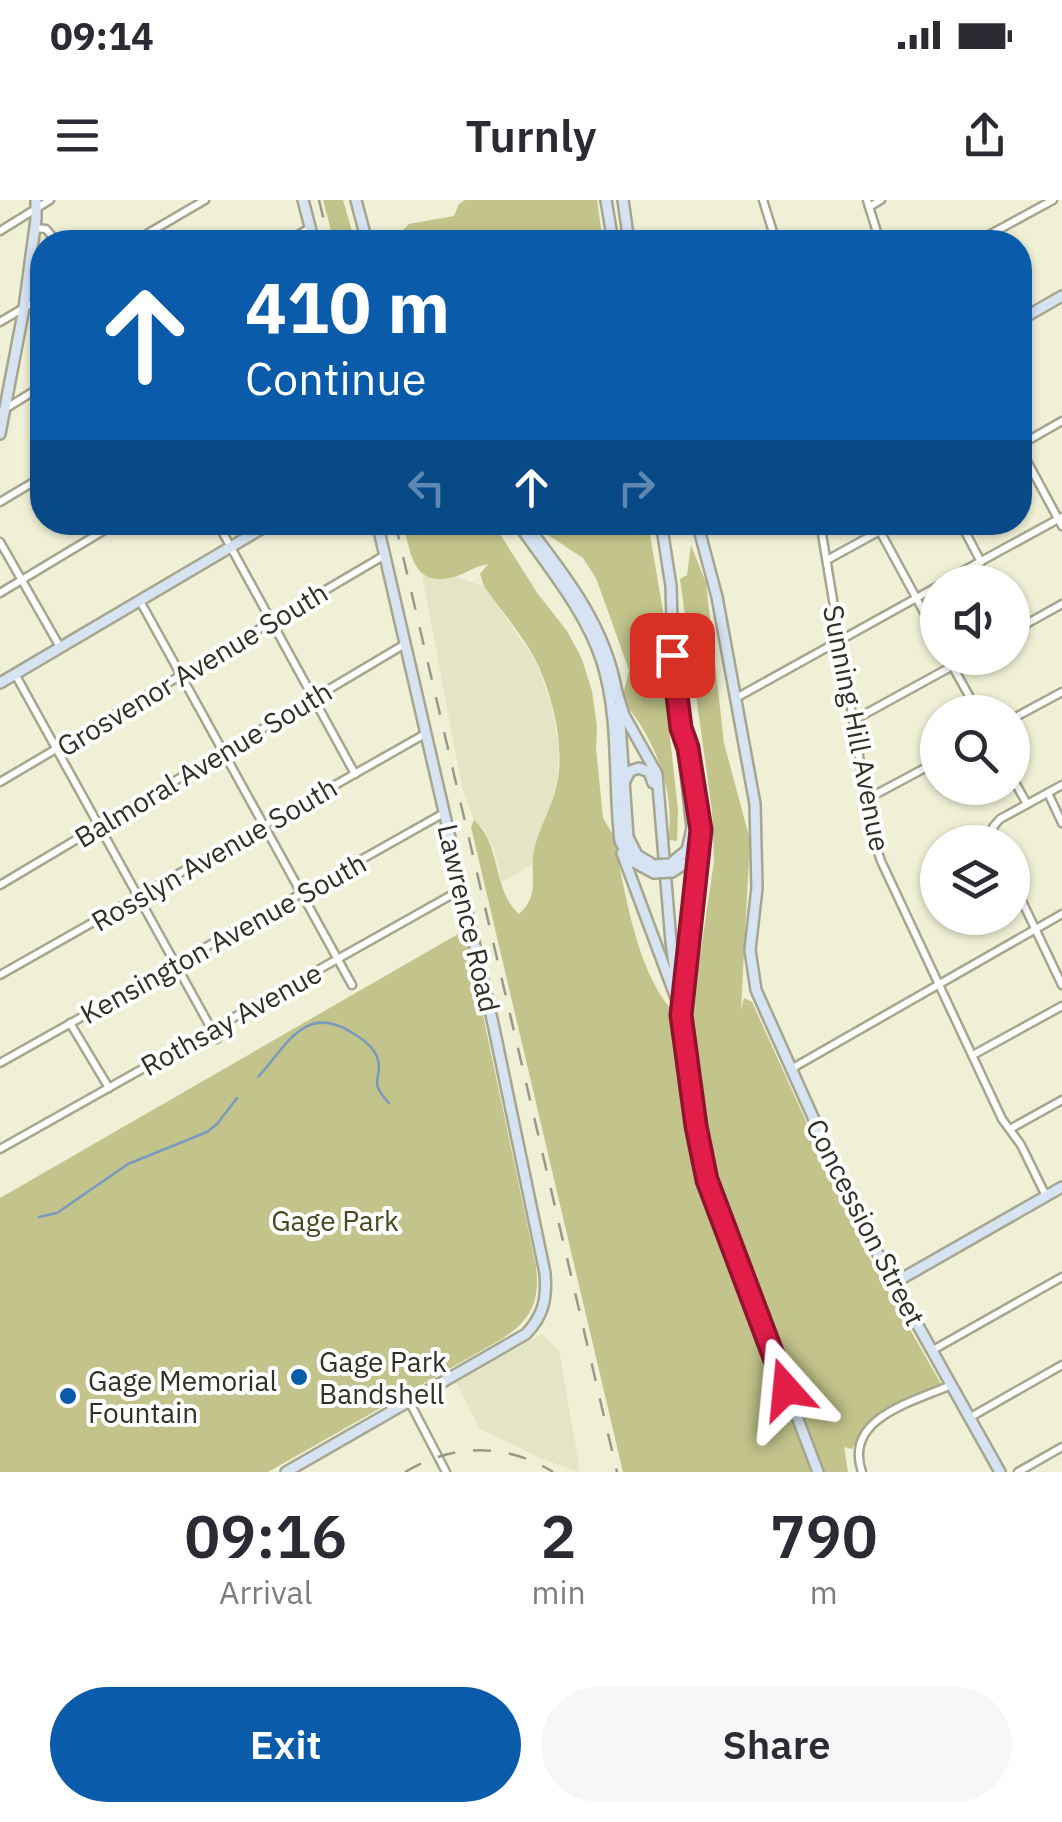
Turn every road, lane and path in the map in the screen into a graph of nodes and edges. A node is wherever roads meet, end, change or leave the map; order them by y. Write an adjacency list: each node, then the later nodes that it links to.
1 (50, 200): 11 (street)
2 (206, 200): 15 (street)
3 (303, 200): 13 (main road)
4 (356, 200): 17 (main road)
5 (606, 200): 18 (main road)
6 (624, 200): 19 (main road)
7 (763, 200): 20 (street)
8 (881, 200): 10 (street)
9 (1053, 200): 22 (street)
10 (868, 203): 21 (street)
11 (36, 204): 12 (main road); 23 (street)
12 (35, 228): 14 (street)
13 (310, 228): 16 (street)
14 (46, 230)
15 (154, 230)
16 (306, 230)
17 (364, 230)
18 (610, 230)
19 (628, 230)
20 (772, 230)
21 (876, 230)
22 (998, 230)
23 (0, 231)
24 (30, 264): 27 (main road)
25 (1062, 296): 28 (main road)
26 (30, 304): 27 (street)
27 (24, 308): 29 (street); 31 (main road)
28 (1032, 313)
29 (0, 322)
30 (30, 394): 31 (street)
31 (2, 411): 33 (main road)
32 (1062, 421): 34 (street)
33 (0, 434)
34 (1032, 439)
35 (1032, 468): 38 (street)
36 (30, 484): 37 (street)
37 (0, 502)
38 (1061, 520): 55 (street)
39 (96, 535): 57 (street)
40 (224, 535): 52 (street)
41 (251, 535): 52 (main road)
42 (380, 535): 53 (main road, Lawrence Road)
43 (528, 535): 98 (main road)
44 (530, 535): 73 (main road)
45 (662, 535): 79 (main road)
46 (700, 535): 76 (main road)
47 (822, 535): 54 (street, Sunning Hill Avenue)
48 (873, 535): 54 (street)
49 (882, 535): 60 (street)
50 (967, 535): 55 (street)
51 (0, 542): 57 (street)
52 (231, 547): 61 (main road); 64 (street)
53 (385, 555): 64 (street, Grosvenor Avenue South); 67 (main road, Lawrence Road)
54 (827, 560): 66 (street, Sunning Hill Avenue)
55 (982, 562): 56 (street)
56 (976, 565)
57 (22, 580): 58 (street); 68 (street)
58 (0, 592)
59 (920, 595): 60 (street)
60 (915, 598): 63 (street); 66 (street)
61 (140, 601): 68 (main road); 70 (street)
62 (1062, 604): 65 (street)
63 (920, 607)
64 (273, 620): 70 (street, Grosvenor Avenue South); 75 (street)
65 (1030, 622)
66 (840, 640): 76 (street); 78 (street, Sunning Hill Avenue)
67 (405, 644): 75 (street, Balmoral Avenue South); 80 (main road, Lawrence Road)
68 (61, 648): 69 (main road)
69 (15, 674): 72 (main road); 81 (street)
70 (181, 674): 81 (street, Grosvenor Avenue South); 82 (street)
71 (928, 675): 78 (street)
72 (0, 683)
73 (617, 692): 86 (main road); 116 (main road)
74 (1062, 692): 77 (street)
75 (315, 698): 82 (street, Balmoral Avenue South); 84 (street)
76 (735, 699): 122 (main road, Concession Street)
77 (1030, 710)
78 (854, 720): 89 (street, Sunning Hill Avenue)
79 (681, 728): 93 (main road); 99 (main road)
80 (427, 733): 84 (street, Rosslyn Avenue South); 92 (main road, Lawrence Road)
81 (57, 749): 85 (street, Grosvenor Avenue South); 96 (street)
82 (224, 752): 96 (street, Balmoral Avenue South); 97 (street)
83 (920, 771): 89 (street)
84 (355, 774): 97 (street, Rosslyn Avenue South)
85 (0, 782)
86 (624, 784): 100 (main road); 114 (main road)
87 (1062, 784): 88 (street)
88 (1048, 793): 90 (street); 94 (street)
89 (867, 800): 111 (street, Sunning Hill Avenue)
90 (1030, 802)
91 (1025, 805): 95 (street)
92 (445, 812): 102 (main road, Lawrence Road); 103 (street, Kensington Avenue South)
93 (699, 814): 99 (main road); 116 (main road)
94 (1062, 823)
95 (995, 825)
96 (99, 826): 101 (street, Balmoral Avenue South); 104 (street)
97 (264, 826): 103 (street); 104 (street, Rosslyn Avenue South)
98 (620, 841): 100 (main road); 114 (main road)
99 (671, 868): 100 (main road, bridge)
100 (654, 869)
101 (0, 885)
102 (462, 889): 108 (street, Rothsay Avenue); 134 (main road, Lawrence Road)
103 (301, 893): 108 (street); 109 (street, Kensington Avenue South)
104 (138, 896): 109 (street); 110 (street, Rosslyn Avenue South)
105 (1062, 914): 107 (street)
106 (1030, 917): 107 (street)
107 (1036, 929): 111 (street); 113 (street)
108 (338, 960): 112 (street); 118 (street, Rothsay Avenue)
109 (176, 964): 117 (street, Kensington Avenue South); 118 (street)
110 (0, 975)
111 (940, 984): 120 (street, Sunning Hill Avenue); 122 (street)
112 (352, 985)
113 (1062, 985)
114 (674, 990): 116 (main road)
115 (1062, 1006): 120 (street)
116 (682, 1010): 139 (main road)
117 (70, 1023): 121 (street, Kensington Avenue South); 123 (street)
118 (212, 1030): 119 (street); 123 (street, Rothsay Avenue)
119 (217, 1039)
120 (973, 1055): 125 (street, Sunning Hill Avenue)
121 (0, 1063)
122 (791, 1069): 130 (main road, Concession Street)
123 (108, 1088): 126 (street, Rothsay Avenue)
124 (1062, 1100): 125 (street)
125 (1010, 1129): 128 (street, Sunning Hill Avenue)
126 (0, 1149)
127 (1062, 1188): 128 (main road)
128 (1046, 1196): 130 (main road)
129 (1062, 1277): 131 (street)
130 (894, 1283): 131 (main road, Concession Street)
131 (932, 1351): 133 (main road, Concession Street)
132 (1062, 1364): 135 (street)
133 (950, 1385): 135 (main road, Concession Street); 140 (street)
134 (409, 1401): 137 (main road); 138 (street)
135 (969, 1418): 141 (main road, Concession Street)
136 (1062, 1447): 142 (street)
137 (286, 1472)
138 (446, 1472)
139 (818, 1472)
140 (862, 1472)
141 (1000, 1472)
142 (1018, 1472)

